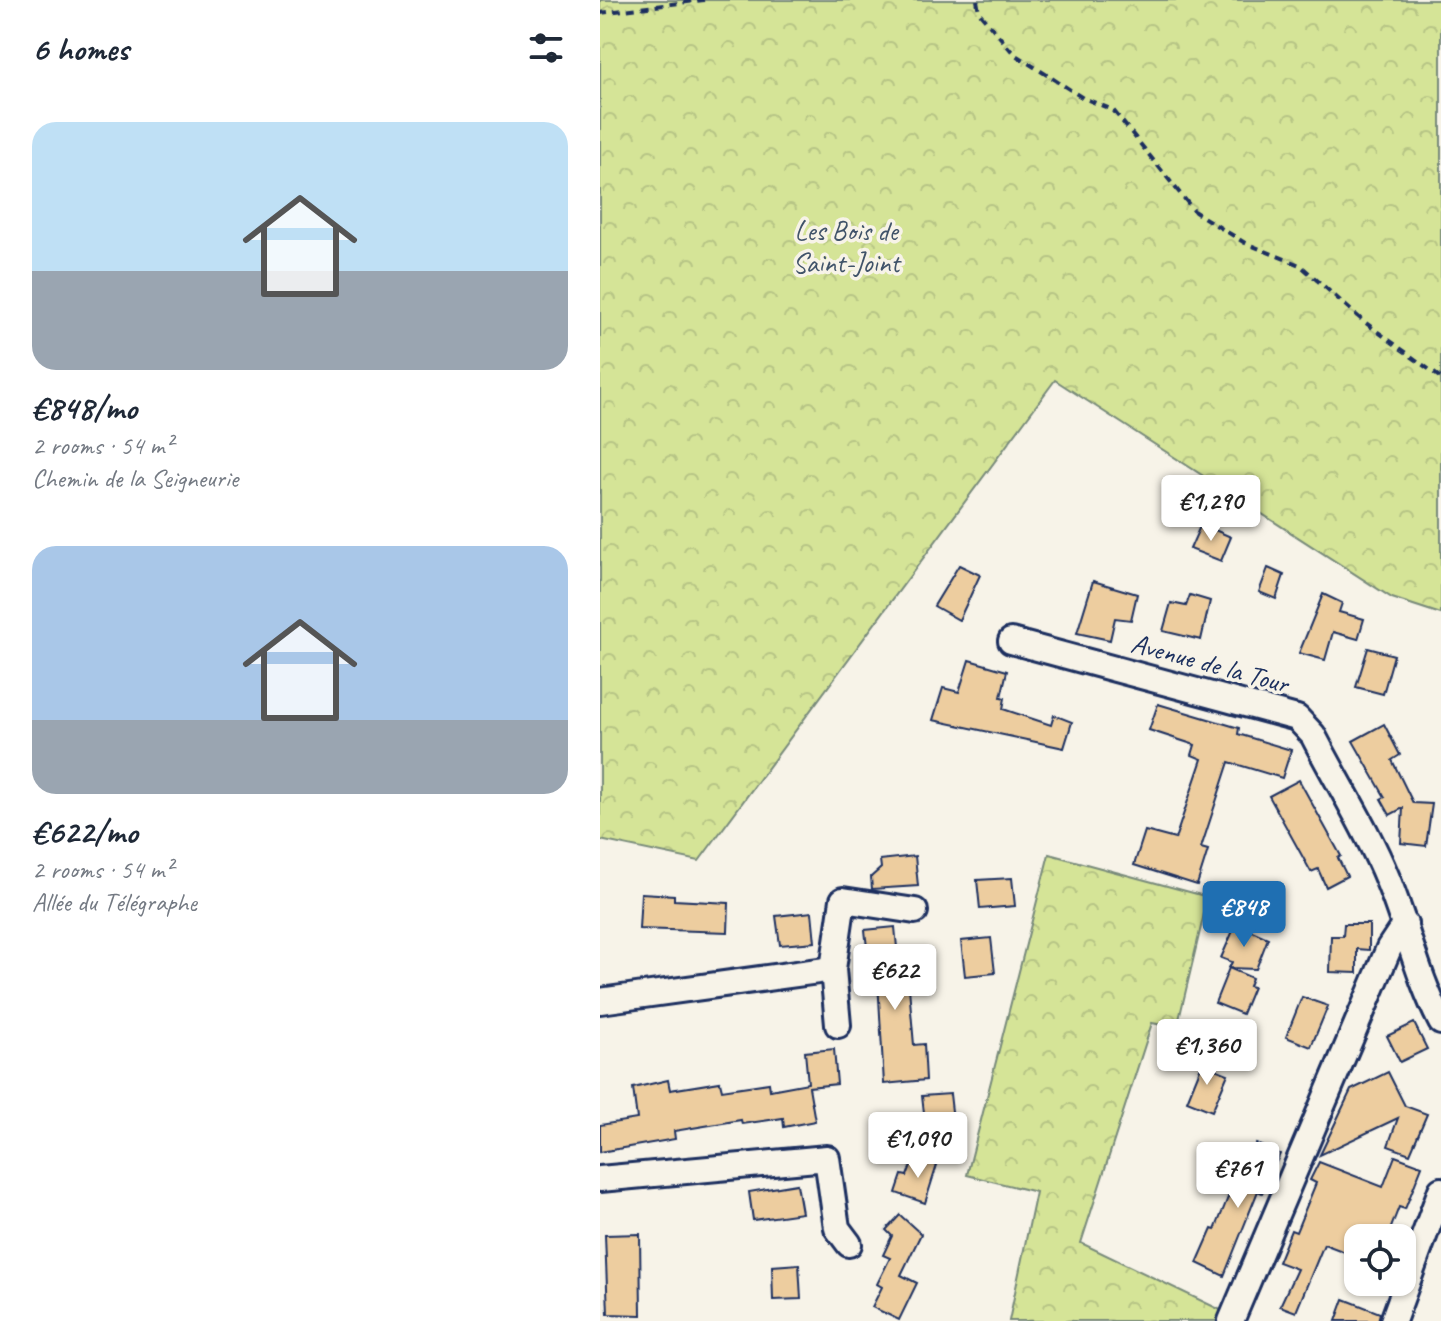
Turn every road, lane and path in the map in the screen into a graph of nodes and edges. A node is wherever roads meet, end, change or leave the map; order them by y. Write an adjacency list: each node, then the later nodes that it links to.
1 (704, 0): 3 (path)
2 (977, 0): 4 (path)
3 (600, 13)
4 (1441, 378)
5 (1011, 641): 7 (street, Avenue de la Tour)
6 (915, 911): 8 (street)
7 (1405, 924): 10 (street, Avenue de la Tour); 15 (street)
8 (833, 969): 9 (street); 11 (street)
9 (600, 1001)
10 (1441, 1022)
11 (838, 1025)
12 (600, 1179): 14 (street)
13 (1441, 1190): 16 (street)
14 (849, 1244)
15 (1231, 1321)
16 (1393, 1321)

